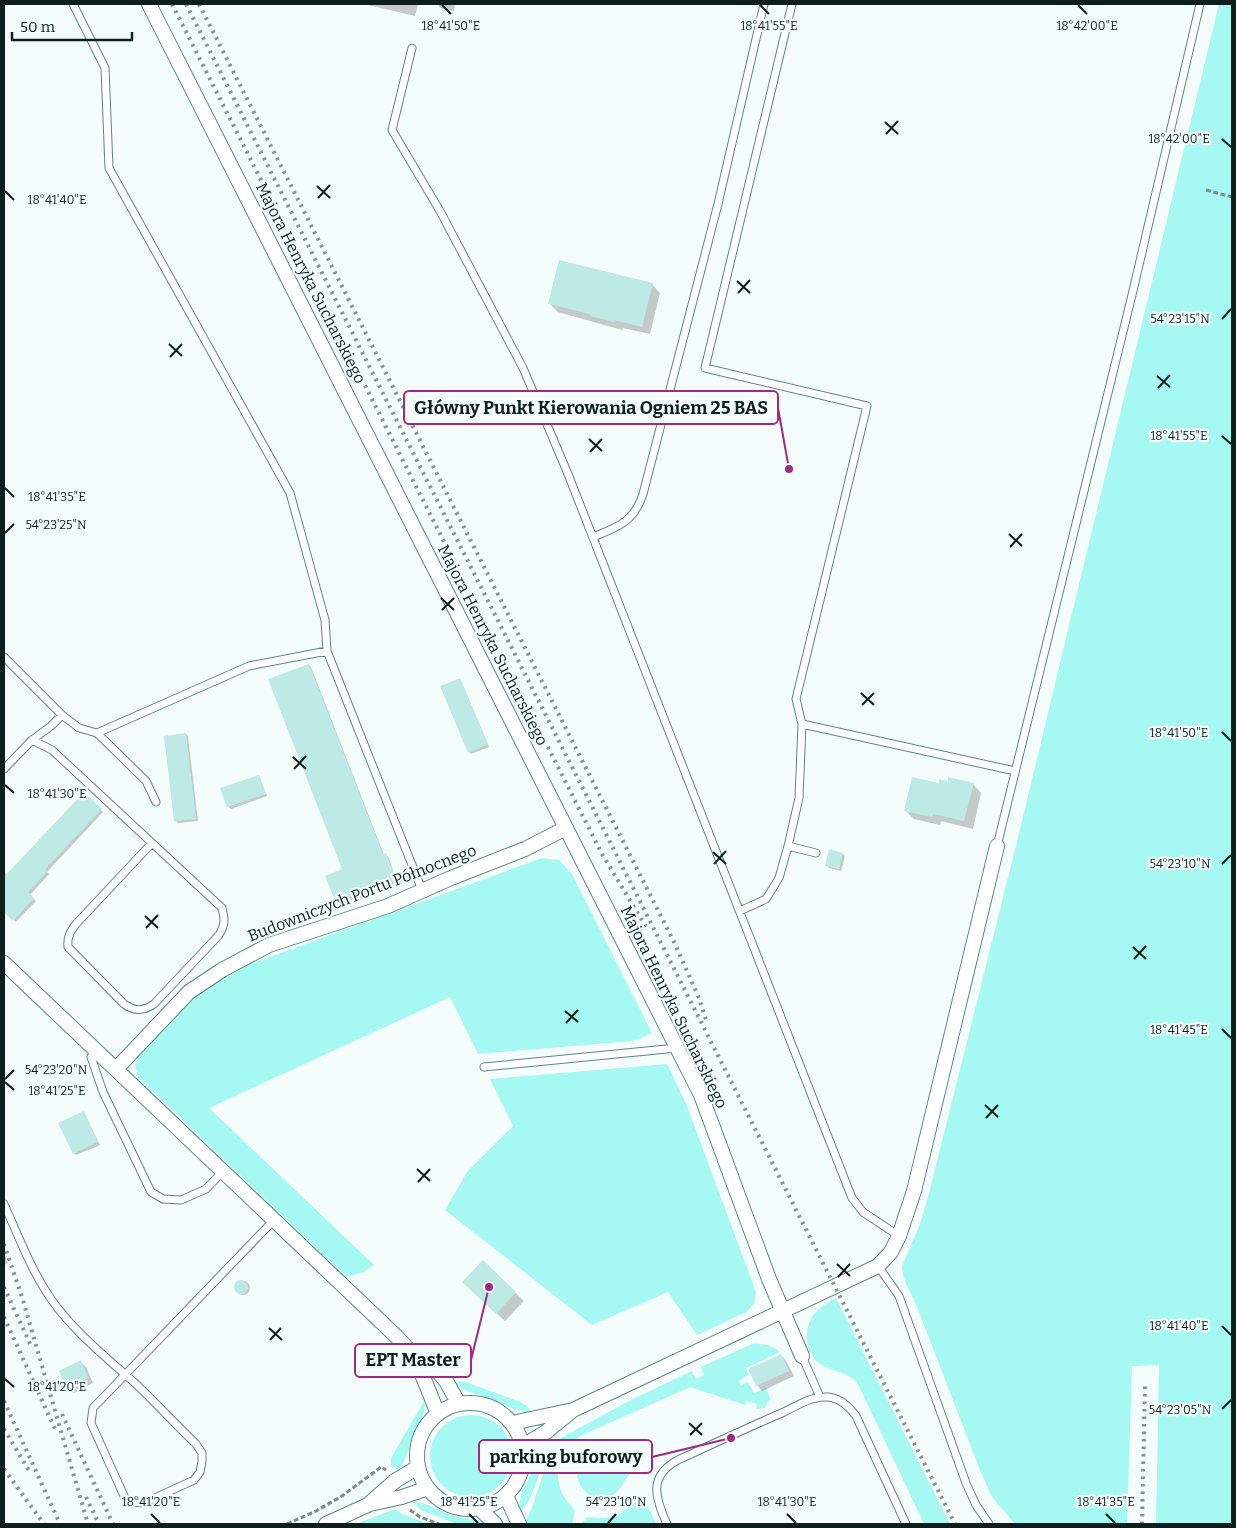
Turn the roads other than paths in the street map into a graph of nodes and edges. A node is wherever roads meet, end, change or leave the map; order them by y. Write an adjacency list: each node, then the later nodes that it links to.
1 (73, 4): 8 (lane)
2 (150, 4): 17 (street, Majora Henryka Sucharskiego)
3 (764, 4): 7 (lane)
4 (792, 4): 11 (lane)
5 (1200, 4): 15 (lane)
6 (412, 48): 7 (lane)
7 (593, 537): 23 (lane)
8 (327, 651): 12 (lane); 22 (lane)
9 (4, 657): 10 (lane)
10 (62, 715): 12 (lane); 13 (lane)
11 (802, 724): 15 (lane); 19 (lane)
12 (97, 733): 16 (lane)
13 (32, 740): 14 (lane); 18 (lane)
14 (4, 769)
15 (1015, 771): 20 (lane)
16 (156, 802)
17 (566, 828): 22 (street, Budowniczych Portu Północnego); 25 (street, Majora Henryka Sucharskiego)
18 (152, 843): 18 (lane)
19 (788, 846): 21 (lane); 23 (lane)
20 (997, 846): 32 (street)
21 (816, 853)
22 (422, 890): 28 (street, Budowniczych Portu Północnego)
23 (740, 910): 32 (lane)
24 (4, 963): 26 (street)
25 (677, 1048): 27 (lane); 34 (street, Majora Henryka Sucharskiego)
26 (96, 1051): 28 (street); 29 (lane)
27 (484, 1067)
28 (116, 1069): 29 (street)
29 (223, 1171): 31 (street)
30 (4, 1204): 37 (lane)
31 (274, 1219): 36 (street); 37 (lane)
32 (900, 1236): 33 (street)
33 (878, 1266): 34 (street); 54 (lane)
34 (782, 1312): 35 (street); 40 (street)
35 (802, 1356): 38 (lane)
36 (415, 1357): 39 (street); 41 (street)
37 (125, 1375): 37 (lane)
38 (820, 1397): 52 (lane); 53 (lane)
39 (459, 1404): 41 (street); 42 (street)
40 (573, 1410): 42 (street); 43 (street)
41 (438, 1414): 44 (street)
42 (512, 1423): 43 (street)
43 (523, 1446): 46 (street)
44 (418, 1467): 45 (street); 47 (street)
45 (428, 1488): 47 (street); 48 (street)
46 (506, 1496): 48 (street); 51 (street)
47 (370, 1504): 49 (street)
48 (481, 1510): 50 (street)
49 (326, 1524)
50 (495, 1524)
51 (519, 1524)
52 (667, 1524)
53 (906, 1524)
54 (989, 1524)

